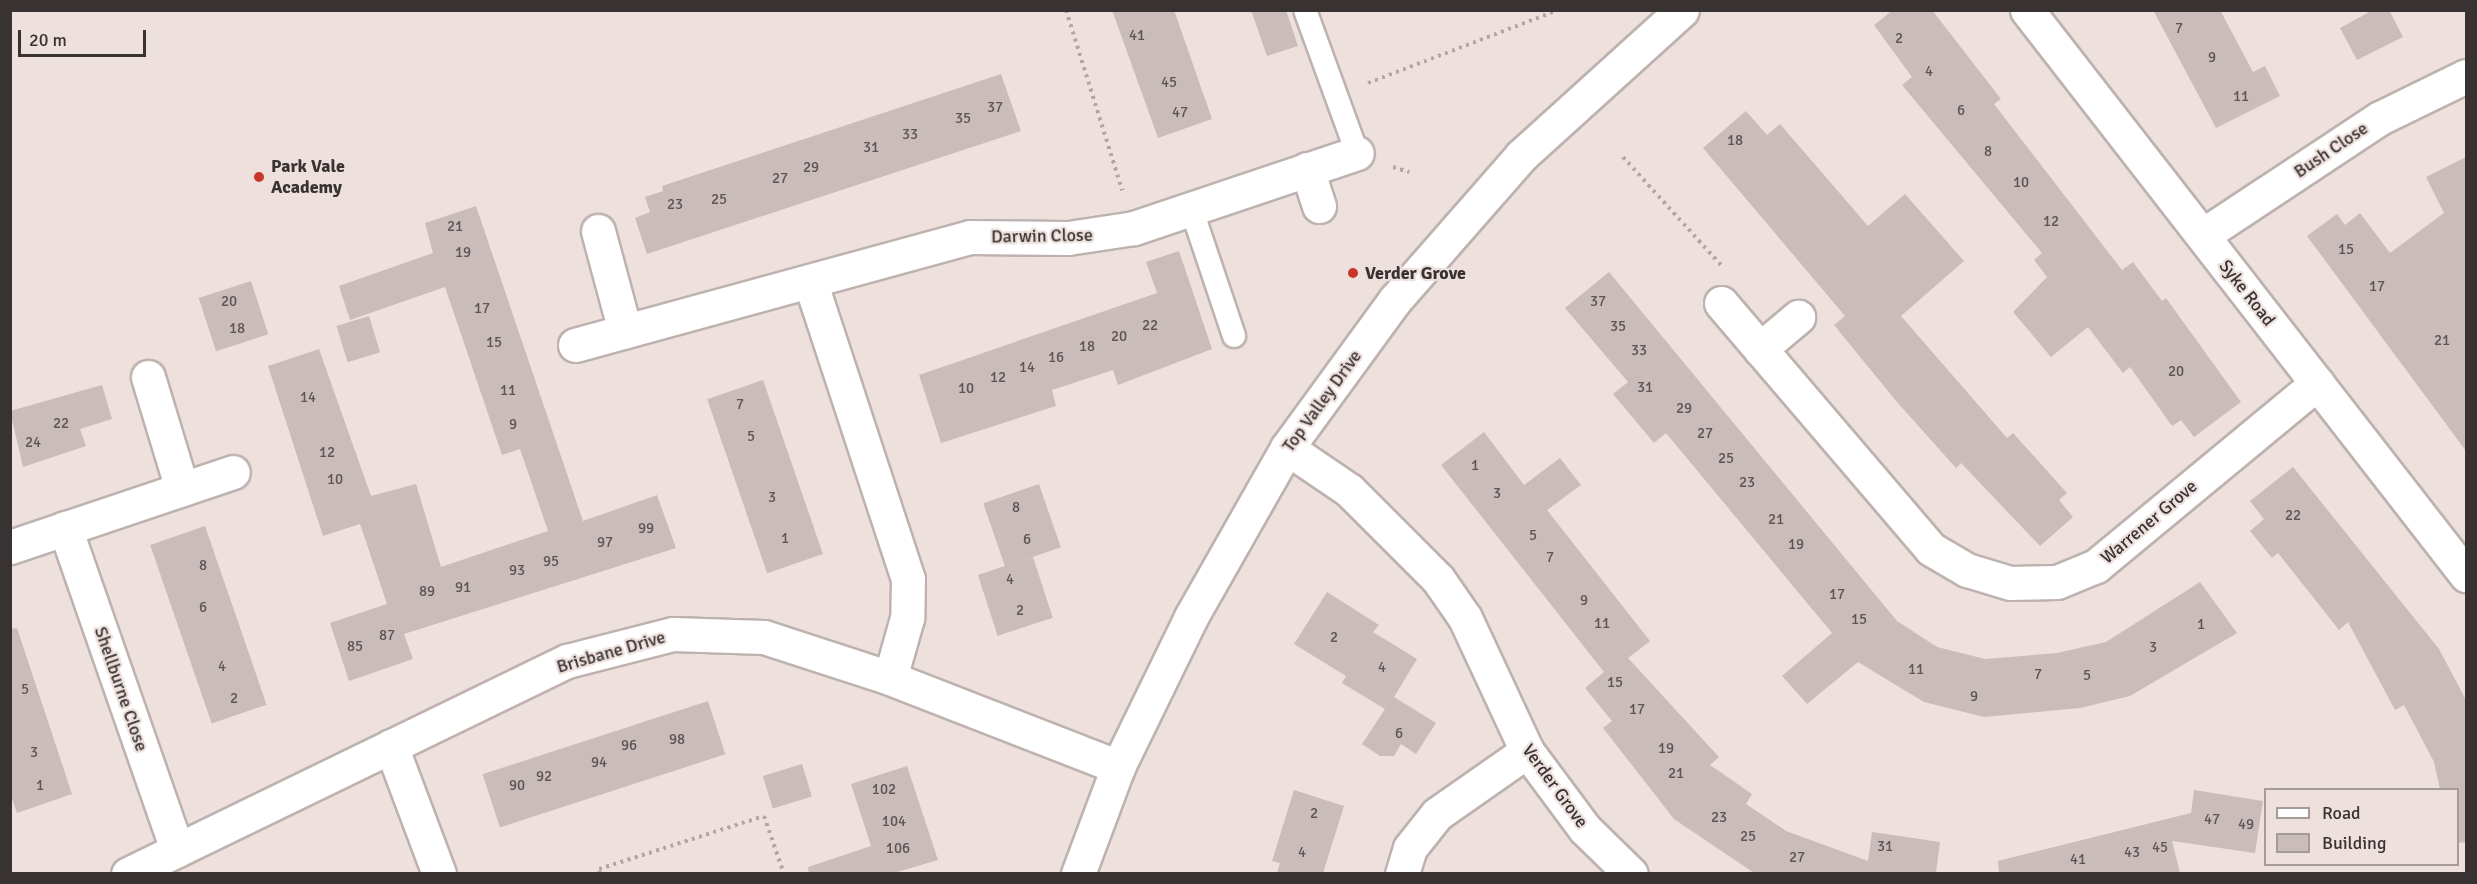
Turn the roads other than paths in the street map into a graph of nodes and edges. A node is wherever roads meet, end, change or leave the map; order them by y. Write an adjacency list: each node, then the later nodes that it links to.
1 (1305, 10): 5 (lane)
2 (1682, 10): 20 (street, Top Valley Drive)
3 (2027, 10): 10 (street, Syke Road)
4 (2466, 76): 10 (street, Bush Close)
5 (1357, 153): 6 (street, Darwin Close)
6 (1307, 170): 7 (street); 8 (street, Darwin Close)
7 (1319, 206)
8 (1191, 208): 11 (street, Darwin Close); 15 (lane)
9 (598, 231): 14 (street)
10 (2203, 235): 19 (street, Syke Road)
11 (810, 281): 14 (street, Darwin Close); 26 (street)
12 (1721, 303): 17 (street, Warrener Grove)
13 (1798, 317): 17 (street)
14 (625, 331): 16 (street, Darwin Close)
15 (1234, 336)
16 (575, 345)
17 (1760, 349): 19 (street, Warrener Grove)
18 (148, 377): 22 (street)
19 (2317, 382): 25 (street, Syke Road)
20 (1287, 448): 28 (street, Verder Grove); 29 (street, Top Valley Drive)
21 (233, 472): 22 (street)
22 (182, 489): 23 (street)
23 (65, 528): 24 (street); 30 (street, Shellburne Close)
24 (10, 546)
25 (2461, 556)
26 (890, 678): 27 (street, Brisbane Drive); 29 (street, Brisbane Drive)
27 (391, 746): 30 (street, Brisbane Drive); 32 (street)
28 (1527, 751): 34 (street); 35 (street, Verder Grove)
29 (1118, 767): 33 (street, Top Valley Drive)
30 (177, 850): 31 (street, Brisbane Drive)
31 (128, 873)
32 (439, 873)
33 (1078, 873)
34 (1402, 873)
35 (1631, 873)

